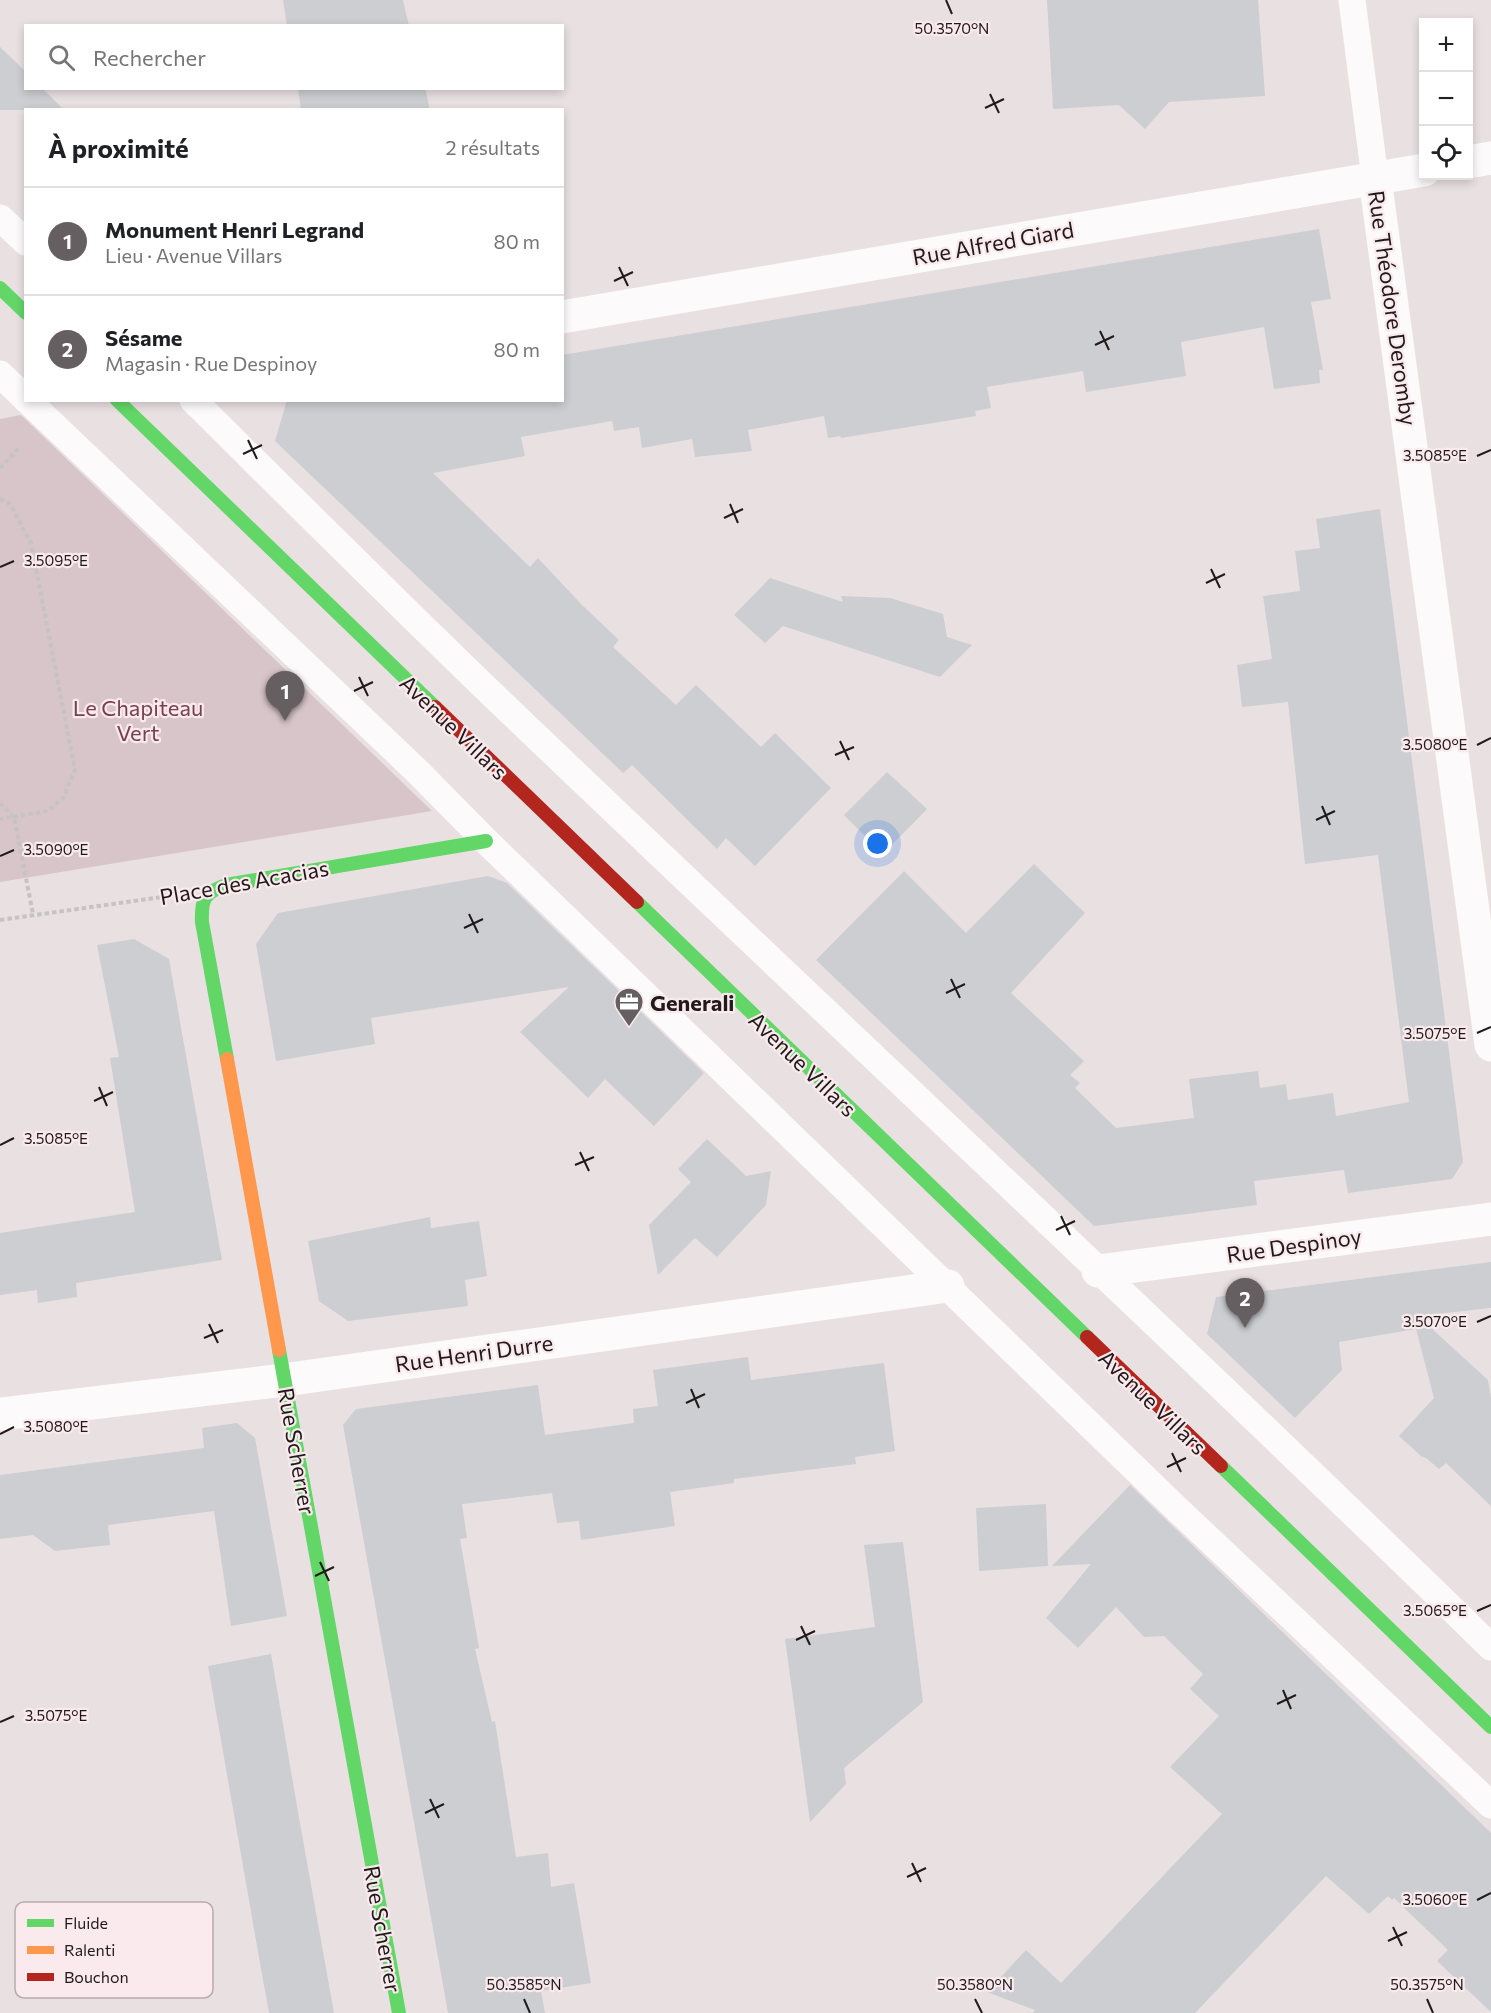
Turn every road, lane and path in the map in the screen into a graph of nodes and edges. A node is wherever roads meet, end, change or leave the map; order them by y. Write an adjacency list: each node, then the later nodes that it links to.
1 (1352, 0): 5 (lane)
2 (1491, 158): 3 (street)
3 (1473, 161)
4 (1419, 171): 5 (street, Rue Alfred Giard)
5 (1375, 178): 10 (street, Rue Alfred Giard); 24 (street, Rue Théodore Deromby)
6 (0, 218): 7 (lane)
7 (24, 240)
8 (0, 288): 9 (main road)
9 (24, 311)
10 (564, 317)
11 (0, 374): 12 (lane)
12 (24, 398)
13 (28, 402): 20 (lane)
14 (119, 402): 31 (main road, Avenue Villars)
15 (195, 402): 26 (lane)
16 (0, 499): 18 (path)
17 (0, 803): 18 (path)
18 (14, 817): 19 (path); 22 (path)
19 (0, 819)
20 (486, 841): 21 (main road, Place des Acacias); 27 (lane)
21 (210, 890): 22 (path, Place des Acacias); 28 (main road, Rue Scherrer)
22 (33, 914): 23 (path, Place des Acacias)
23 (0, 920)
24 (1491, 1045)
25 (1491, 1219): 26 (street, Rue Despinoy)
26 (1098, 1270): 30 (lane)
27 (948, 1286): 28 (street, Rue Henri Durre); 32 (lane)
28 (284, 1380): 29 (street, Rue Henri Durre); 33 (main road, Rue Scherrer)
29 (0, 1414)
30 (1491, 1647)
31 (1491, 1727)
32 (1491, 1805)
33 (399, 2013)

